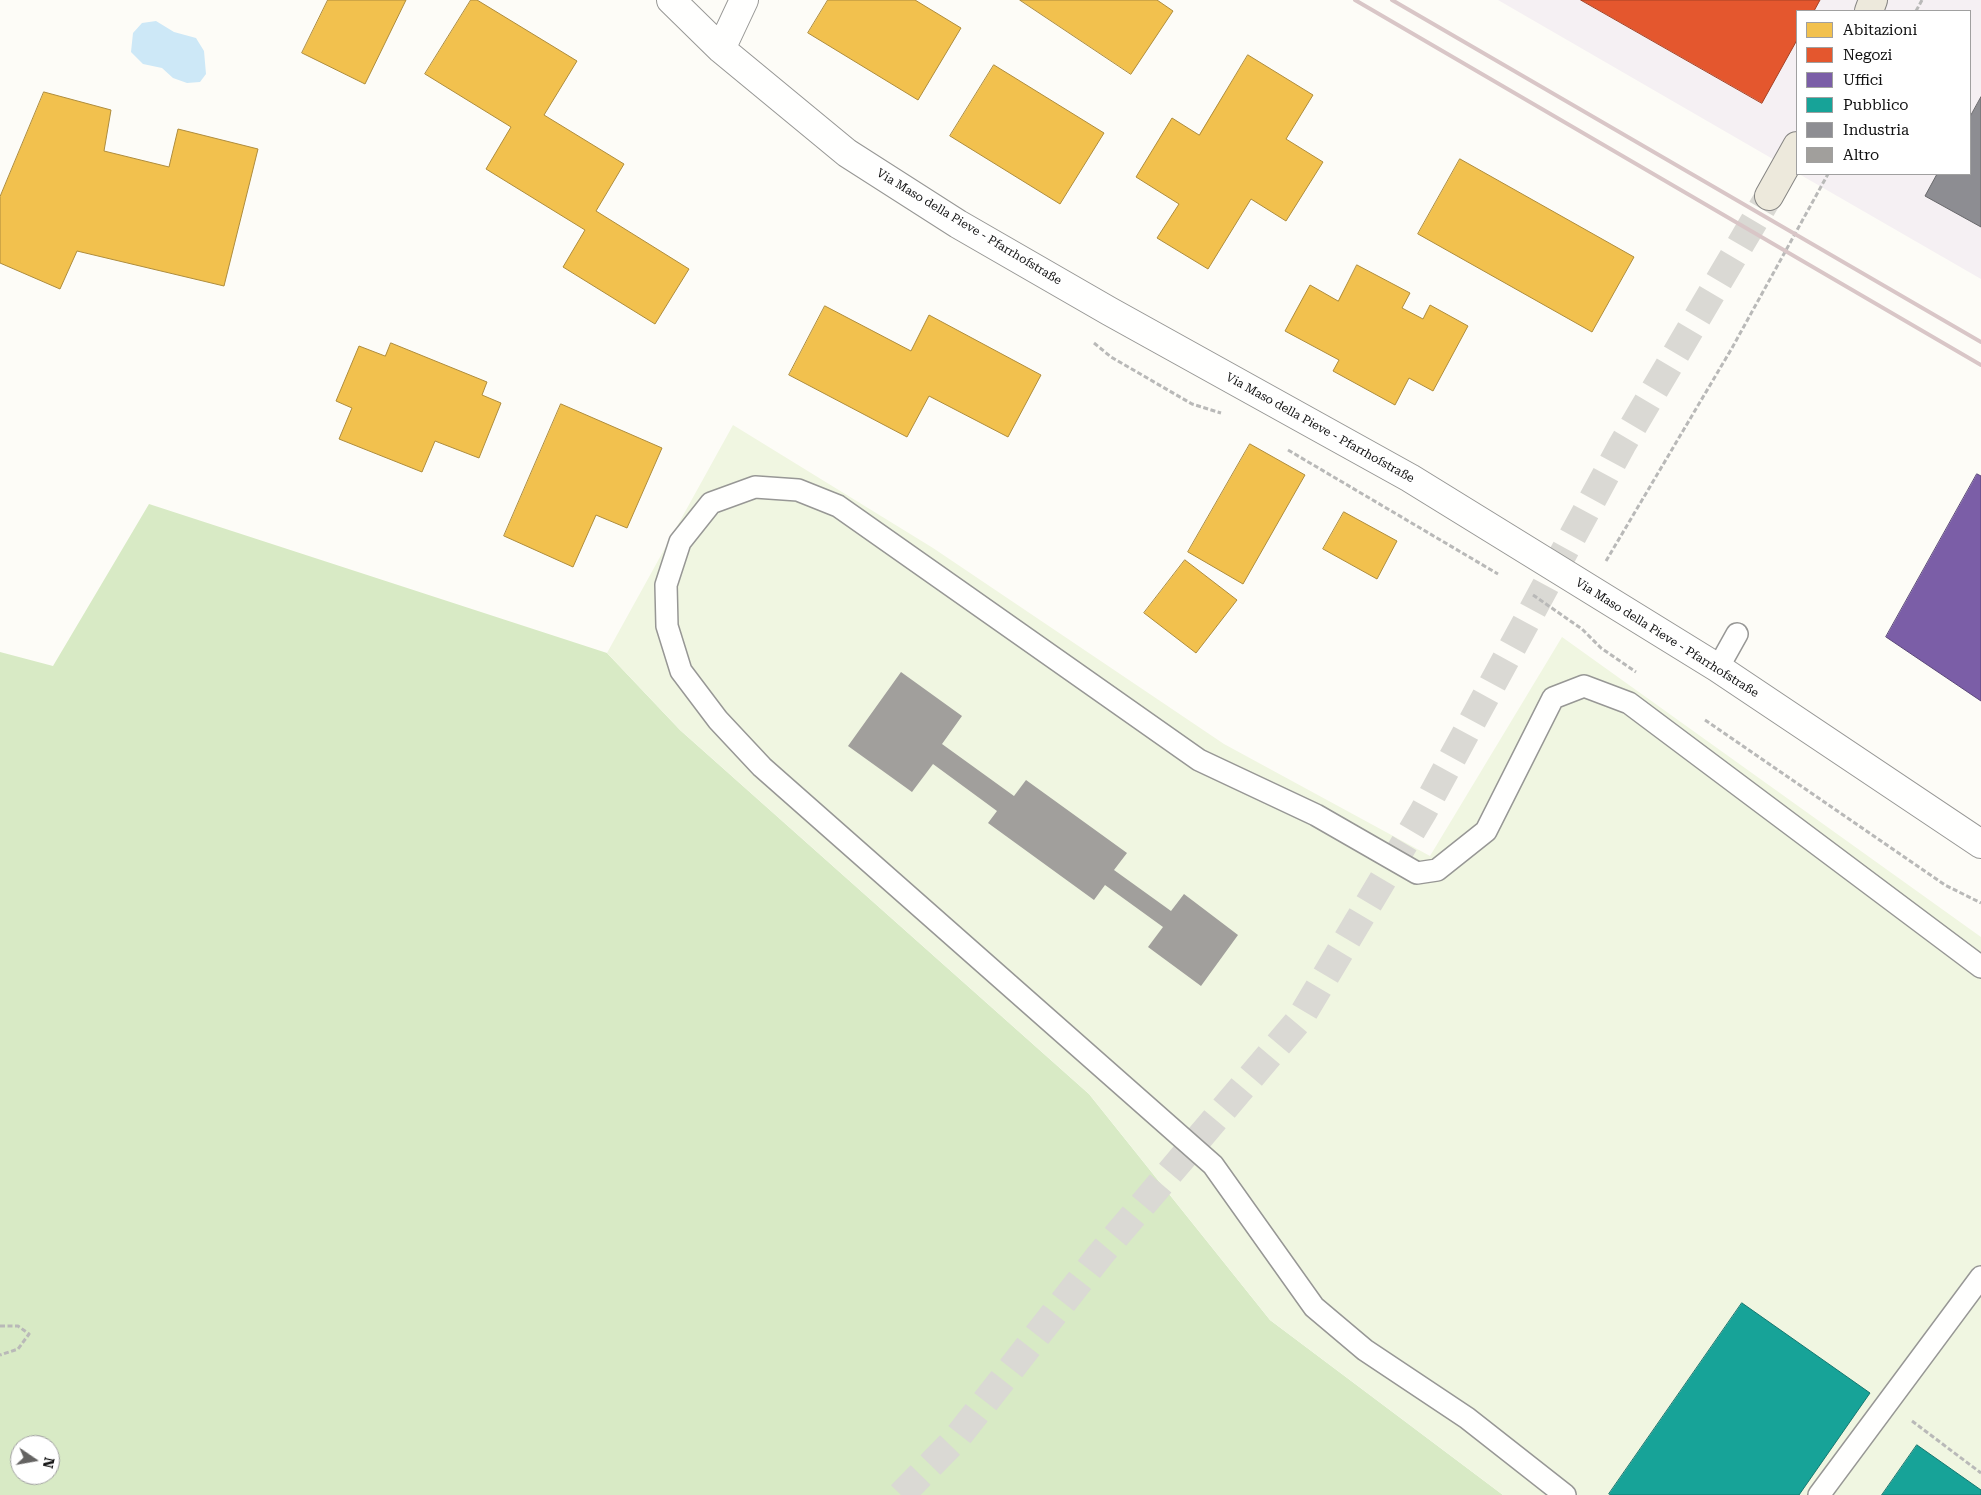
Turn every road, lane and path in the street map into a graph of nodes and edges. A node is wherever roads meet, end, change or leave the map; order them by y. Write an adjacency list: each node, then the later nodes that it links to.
1 (671, 0): 3 (street, Via Maso della Pieve - Pfarrhofstraße)
2 (744, 0): 3 (street)
3 (721, 49): 7 (street, Via Maso della Pieve - Pfarrhofstraße)
4 (1796, 148): 6 (main road)
5 (1827, 175): 7 (path)
6 (1769, 196)
7 (1590, 589): 10 (street, Via Maso della Pieve - Pfarrhofstraße)
8 (1582, 629): 11 (path)
9 (1737, 634): 10 (lane)
10 (1718, 668): 13 (street, Via Maso della Pieve - Pfarrhofstraße)
11 (1642, 676)
12 (1699, 716): 14 (path)
13 (1981, 844)
14 (1981, 903)
15 (1981, 967): 21 (lane)
16 (1981, 1277): 19 (lane)
17 (0, 1326): 18 (path)
18 (0, 1355)
19 (1888, 1403): 20 (path); 22 (lane)
20 (1981, 1473)
21 (1565, 1495)
22 (1819, 1495)

